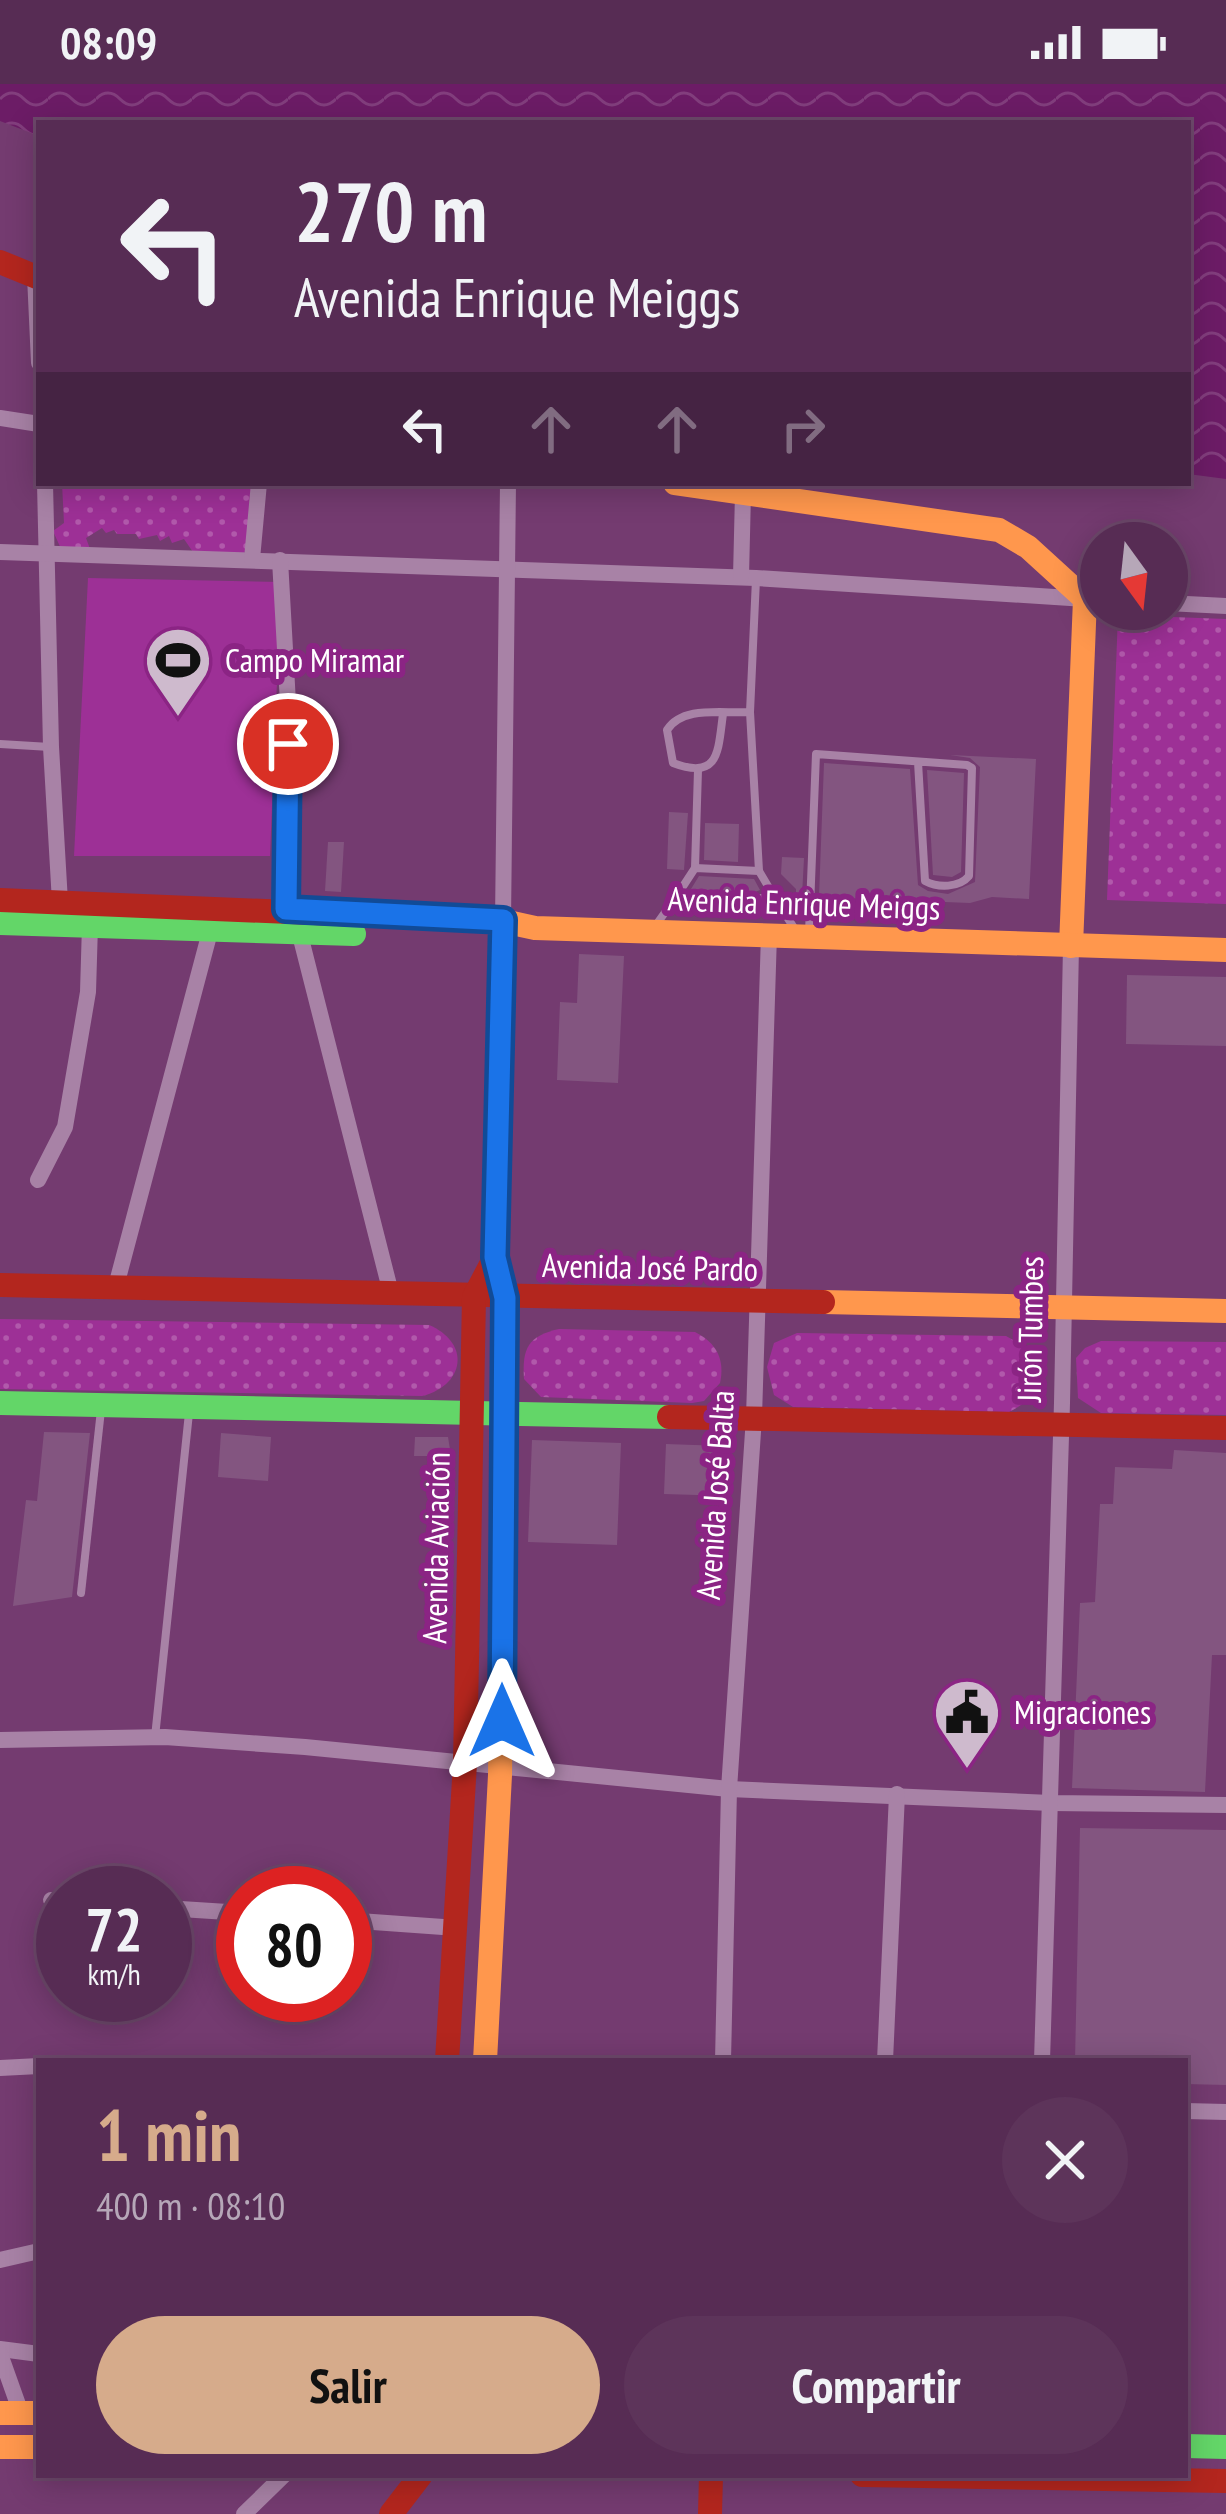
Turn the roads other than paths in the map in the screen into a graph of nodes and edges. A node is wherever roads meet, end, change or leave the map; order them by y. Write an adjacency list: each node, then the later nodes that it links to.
1 (0, 262): 2 (main road)
2 (36, 277)
3 (0, 418): 4 (street)
4 (36, 424)
5 (45, 486): 11 (street)
6 (259, 486): 12 (street)
7 (508, 486): 14 (street, Avenida Aviación)
8 (695, 486): 9 (main road)
9 (743, 493): 15 (street); 16 (main road)
10 (0, 553): 11 (street)
11 (50, 555): 12 (street); 24 (street)
12 (252, 560): 13 (street)
13 (280, 560): 14 (street); 35 (street)
14 (507, 568): 15 (street); 39 (street, Avenida Aviación)
15 (749, 577): 17 (street); 21 (lane)
16 (1080, 589)
17 (1080, 598)
18 (1188, 604): 19 (street)
19 (1226, 606)
20 (1091, 630): 43 (main road, Jirón Tumbes)
21 (750, 712): 22 (lane); 28 (lane)
22 (723, 714): 26 (lane); 26 (lane)
23 (0, 745): 24 (lane)
24 (52, 747): 34 (street)
25 (918, 762): 25 (lane); 42 (lane)
26 (698, 770): 27 (lane)
27 (695, 868): 28 (lane); 30 (lane)
28 (759, 871): 32 (lane)
29 (688, 896): 30 (lane)
30 (676, 897): 40 (lane)
31 (759, 898): 32 (lane)
32 (775, 898): 42 (lane)
33 (0, 900): 34 (main road, Avenida Enrique Meiggs)
34 (60, 902): 35 (main road, Avenida Enrique Meiggs)
35 (292, 920): 38 (main road, Avenida Enrique Meiggs); 39 (main road, Avenida Enrique Meiggs); 49 (street)
36 (0, 923): 37 (main road, Avenida Enrique Meiggs)
37 (90, 926): 38 (main road, Avenida Enrique Meiggs); 45 (street)
38 (211, 928): 48 (street)
39 (502, 931): 40 (main road, Avenida Enrique Meiggs); 46 (main road, Avenida Aviación)
40 (652, 931): 41 (main road, Avenida Enrique Meiggs)
41 (769, 934): 42 (main road, Avenida Enrique Meiggs); 52 (street, Avenida José Balta)
42 (804, 934): 43 (main road, Avenida Enrique Meiggs)
43 (1071, 946): 44 (main road, Avenida Enrique Meiggs); 53 (street, Jirón Tumbes)
44 (1226, 950)
45 (38, 1180)
46 (495, 1257): 50 (main road, Avenida Aviación); 51 (main road, Avenida Aviación)
47 (0, 1286): 48 (main road, Avenida José Pardo)
48 (116, 1286): 49 (main road, Avenida José Pardo)
49 (391, 1293): 50 (main road, Avenida José Pardo)
50 (475, 1297): 51 (main road, Avenida José Pardo); 58 (main road, Avenida Aviación)
51 (505, 1298): 52 (main road, Avenida José Pardo); 59 (main road, Avenida Aviación)
52 (758, 1302): 53 (main road, Avenida José Pardo); 60 (street, Avenida José Balta)
53 (1062, 1305): 54 (main road, Avenida José Pardo); 61 (street, Jirón Tumbes)
54 (1226, 1311)
55 (0, 1403): 56 (main road)
56 (102, 1405): 57 (main road); 63 (lane)
57 (190, 1406): 58 (main road); 64 (lane)
58 (472, 1411): 59 (main road); 66 (main road, Avenida Aviación)
59 (504, 1411): 60 (main road); 67 (main road, Avenida Aviación)
60 (754, 1417): 61 (main road); 68 (street, Avenida José Balta)
61 (1061, 1424): 62 (main road); 70 (street, Jirón Tumbes)
62 (1226, 1428)
63 (81, 1593)
64 (155, 1737): 65 (street); 66 (street)
65 (0, 1740)
66 (465, 1763): 67 (street); 73 (main road, Avenida Aviación)
67 (501, 1766): 68 (street); 75 (main road, Avenida Aviación)
68 (729, 1789): 69 (street); 76 (street, Avenida José Balta)
69 (897, 1794): 70 (street); 77 (street)
70 (1051, 1803): 71 (street); 78 (street, Jirón Tumbes)
71 (1226, 1805)
72 (372, 1922): 73 (street)
73 (457, 1928): 74 (main road, Avenida Aviación)
74 (447, 2058)
75 (485, 2058)
76 (723, 2058)
77 (885, 2058)
78 (1042, 2058)
79 (36, 2066): 80 (street)
80 (0, 2068)
81 (1188, 2111): 82 (street)
82 (1226, 2112)
83 (36, 2252): 84 (street)
84 (0, 2260)
85 (0, 2352): 86 (street); 87 (street)
86 (36, 2354)
87 (20, 2413)
88 (0, 2446): 90 (main road)
89 (1188, 2446): 91 (main road)
90 (36, 2447)
91 (1226, 2447)
92 (281, 2478): 99 (street)
93 (396, 2478): 98 (main road)
94 (419, 2478): 98 (main road)
95 (710, 2478): 100 (main road)
96 (1111, 2478): 97 (main road)
97 (1226, 2481)
98 (391, 2513)
99 (244, 2514)
100 (710, 2514)

